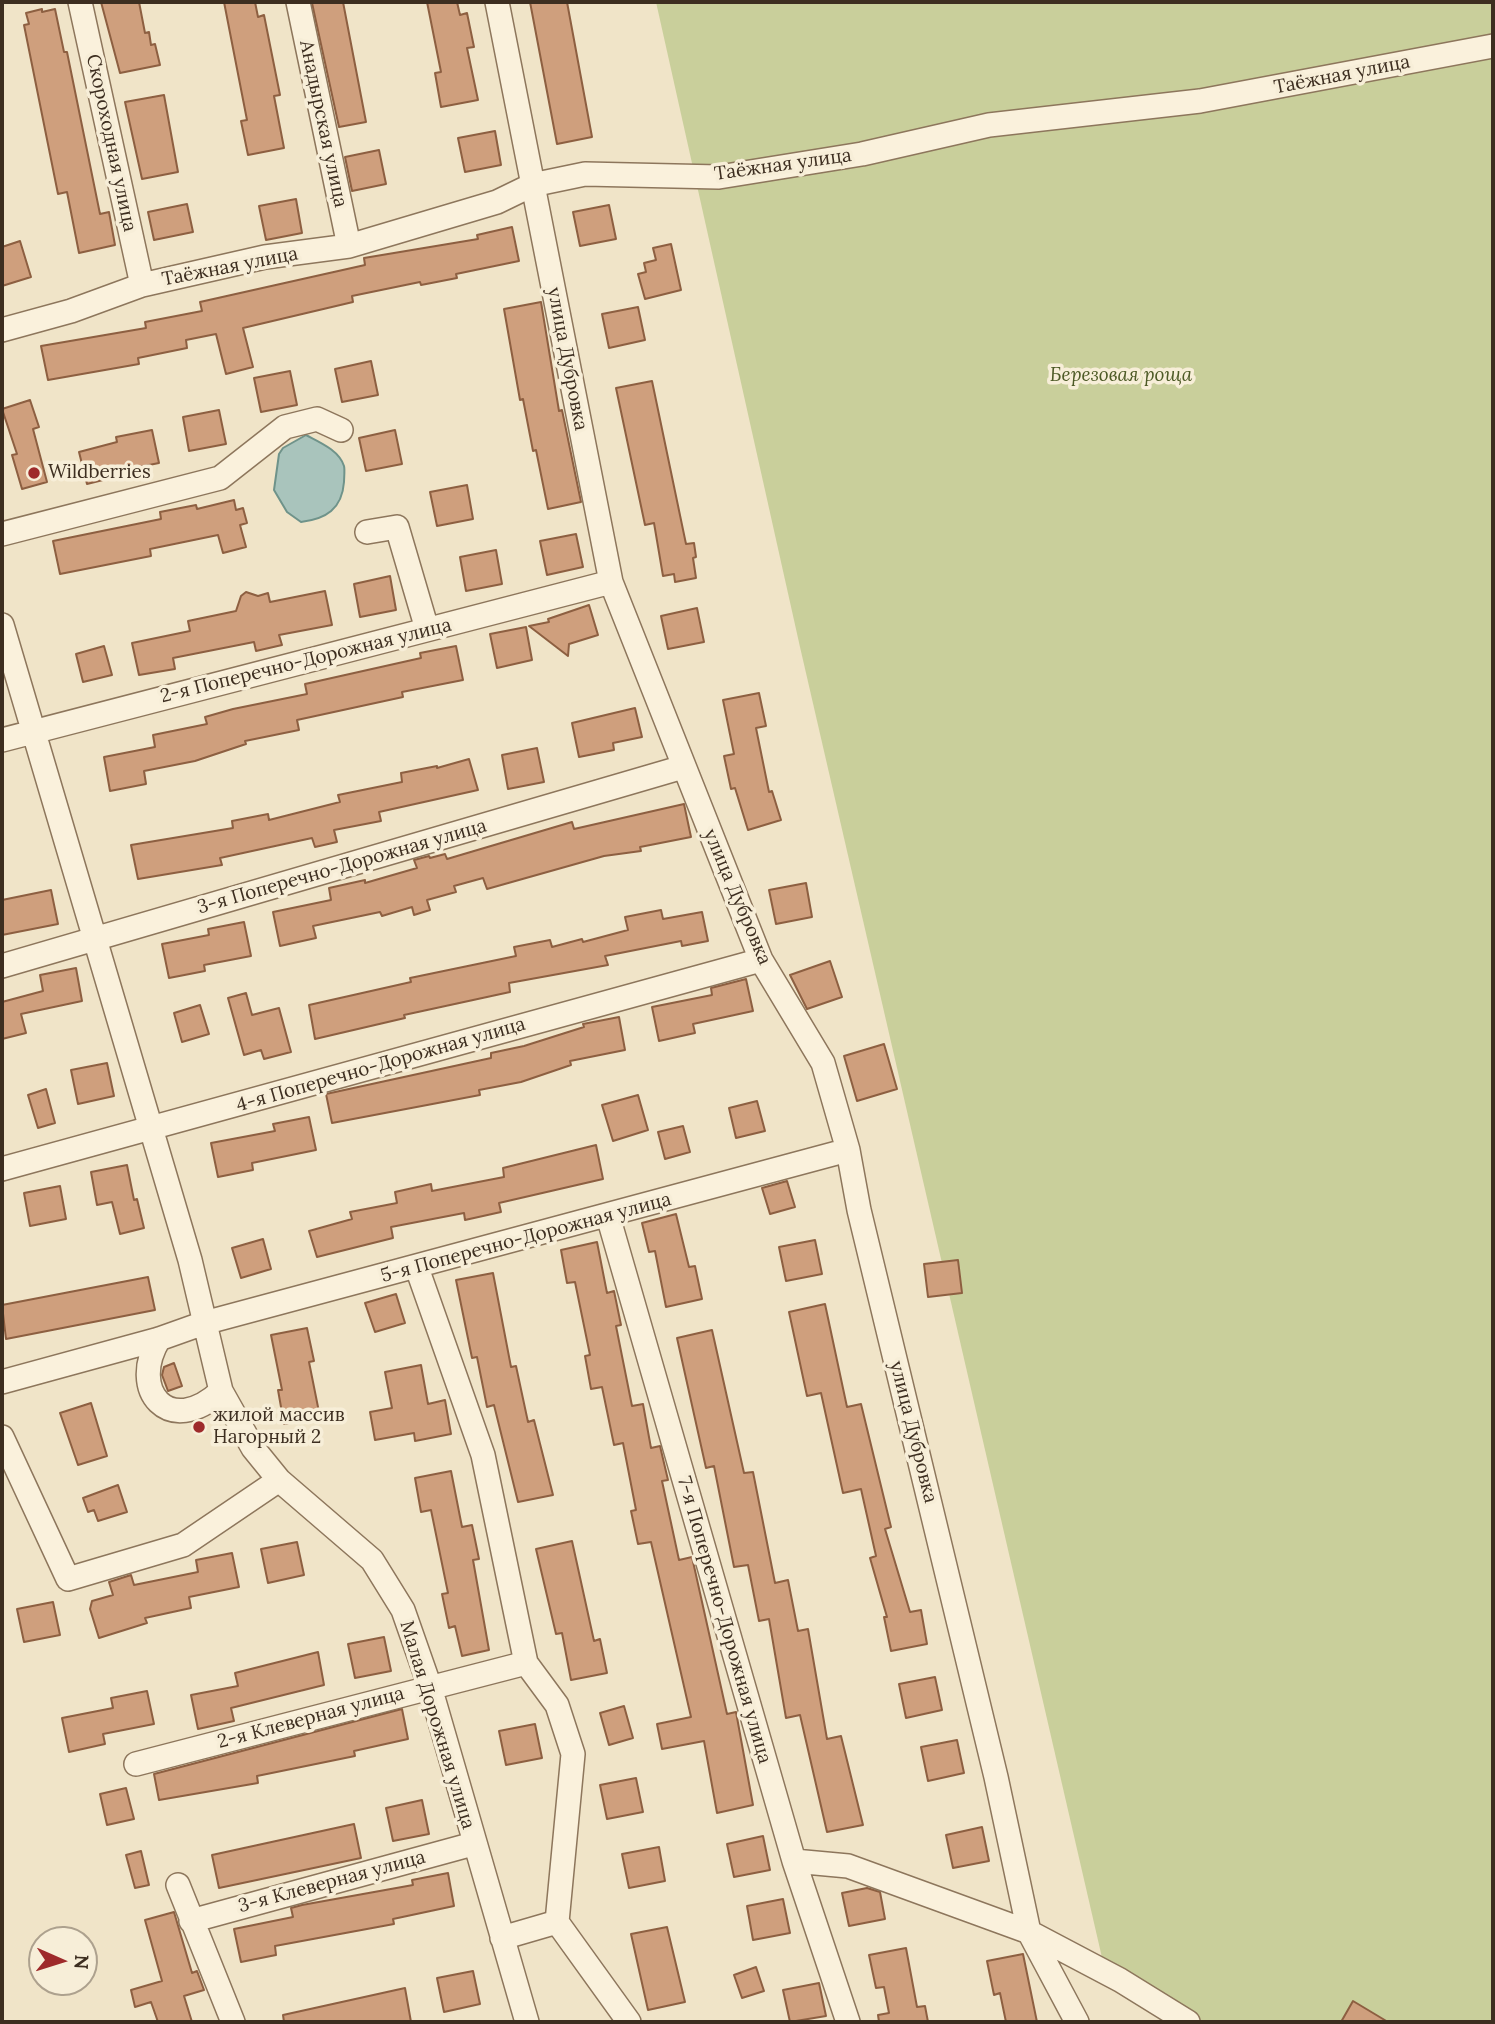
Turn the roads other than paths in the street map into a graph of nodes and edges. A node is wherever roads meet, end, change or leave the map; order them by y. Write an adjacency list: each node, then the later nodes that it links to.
1 (80, 2): 7 (street, Скороходная улица)
2 (298, 2): 6 (street, Анадырская улица)
3 (497, 2): 5 (street, улица Дубровка)
4 (1493, 47): 5 (street, Таёжная улица)
5 (532, 185): 6 (street, Таёжная улица); 12 (street, улица Дубровка)
6 (349, 246): 7 (street, Таёжная улица)
7 (142, 285): 8 (street, Таёжная улица)
8 (2, 330)
9 (341, 430): 11 (street)
10 (366, 532): 14 (street)
11 (2, 534)
12 (611, 582): 14 (street, 2-я Поперечно-Дорожная улица); 17 (street, улица Дубровка)
13 (2, 625): 15 (street, Малая Дорожная улица)
14 (427, 629): 15 (street, 2-я Поперечно-Дорожная улица)
15 (33, 731): 16 (street, 2-я Поперечно-Дорожная улица); 18 (street, Малая Дорожная улица)
16 (2, 740)
17 (683, 768): 18 (street, 3-я Поперечно-Дорожная улица); 19 (street, улица Дубровка)
18 (94, 940): 20 (street, 3-я Поперечно-Дорожная улица); 21 (street, Малая Дорожная улица)
19 (761, 960): 21 (street, 4-я Поперечно-Дорожная улица); 22 (street, улица Дубровка)
20 (2, 966)
21 (152, 1129): 23 (street, 4-я Поперечно-Дорожная улица); 26 (street, Малая Дорожная улица)
22 (848, 1150): 24 (street, 5-я Поперечно-Дорожная улица); 40 (street, улица Дубровка)
23 (2, 1169)
24 (608, 1216): 25 (street, 5-я Поперечно-Дорожная улица); 36 (street, 7-я Поперечно-Дорожная улица)
25 (417, 1268): 26 (street, 5-я Поперечно-Дорожная улица); 32 (street)
26 (204, 1322): 27 (street); 29 (street, Малая Дорожная улица)
27 (159, 1339): 28 (street); 29 (street)
28 (2, 1382)
29 (220, 1391): 31 (street, Малая Дорожная улица)
30 (2, 1437): 31 (street)
31 (279, 1480): 33 (street, Малая Дорожная улица)
32 (526, 1663): 33 (street, 2-я Клеверная улица); 39 (street)
33 (430, 1687): 34 (street, 2-я Клеверная улица); 35 (street, Малая Дорожная улица)
34 (136, 1764)
35 (473, 1844): 38 (street, 3-я Клеверная улица); 41 (street, Малая Дорожная улица)
36 (794, 1861): 40 (street); 45 (street, 7-я Поперечно-Дорожная улица)
37 (178, 1885): 38 (street)
38 (191, 1921): 42 (street)
39 (557, 1922): 41 (street); 44 (street)
40 (1029, 1932): 46 (street, улица Дубровка); 47 (street)
41 (502, 1938): 43 (street, Малая Дорожная улица)
42 (233, 2022)
43 (524, 2022)
44 (629, 2022)
45 (848, 2022)
46 (1077, 2022)
47 (1188, 2022)

